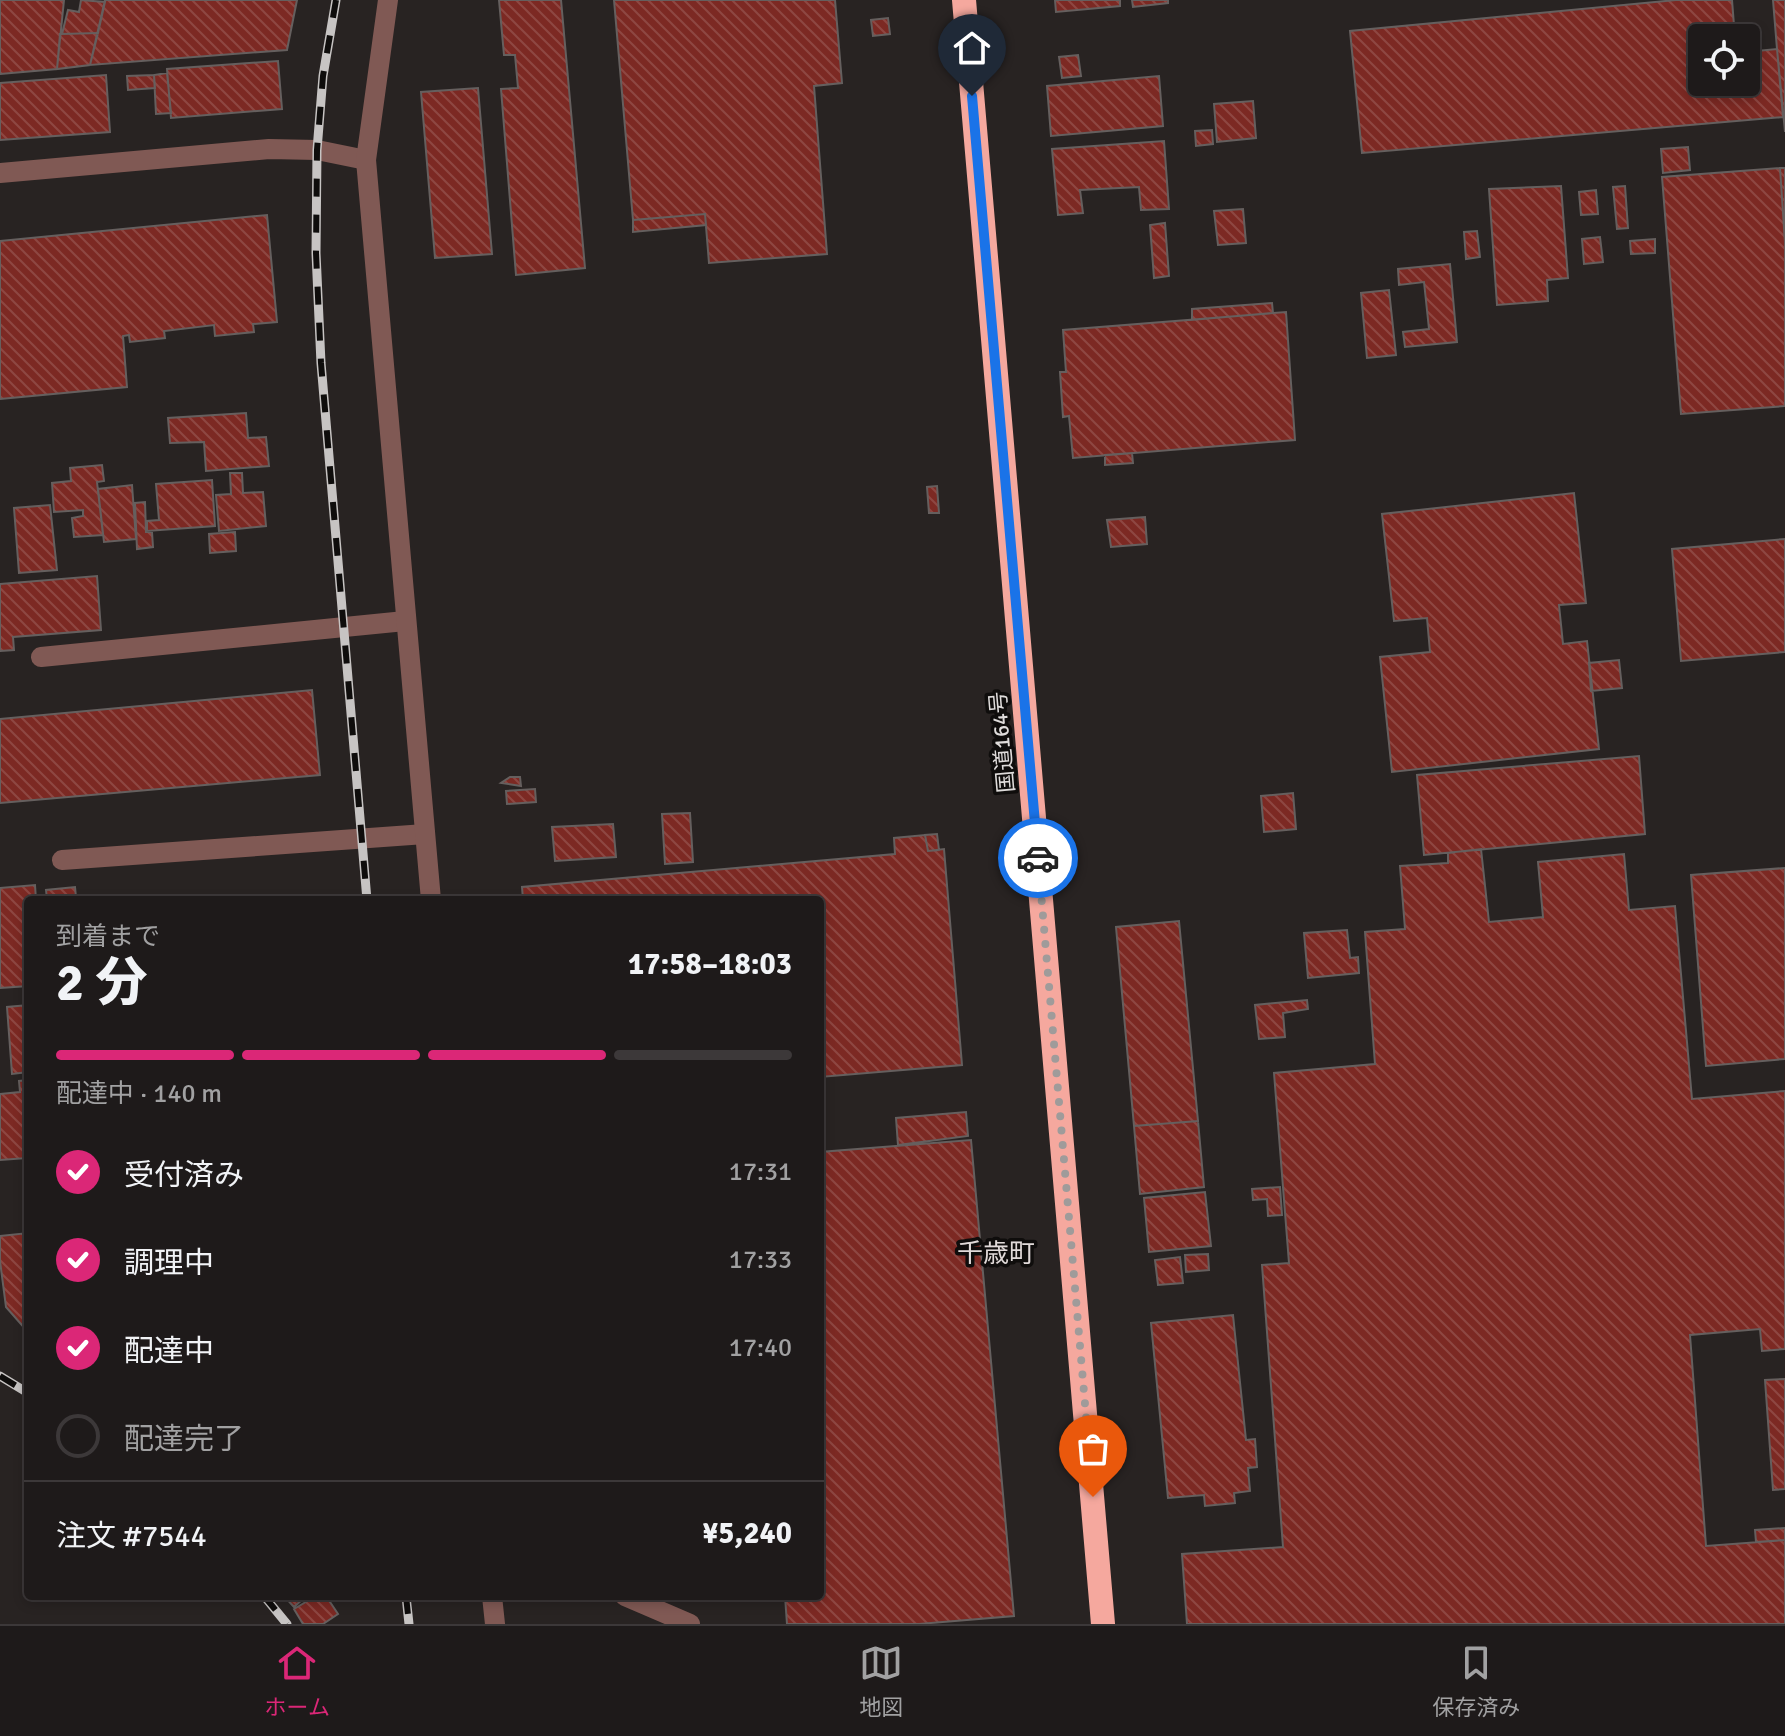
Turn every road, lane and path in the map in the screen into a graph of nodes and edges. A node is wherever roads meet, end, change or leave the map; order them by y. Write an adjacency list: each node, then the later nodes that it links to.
1 (388, 0): 3 (street)
2 (964, 0): 14 (highway, 国道164号)
3 (366, 160): 4 (street); 5 (street)
4 (0, 173)
5 (405, 621): 6 (street); 7 (street)
6 (41, 657)
7 (425, 834): 8 (street); 9 (street)
8 (62, 860)
9 (431, 896)
10 (492, 1600): 12 (street)
11 (634, 1600): 13 (street)
12 (495, 1624)
13 (690, 1624)
14 (1103, 1624)

